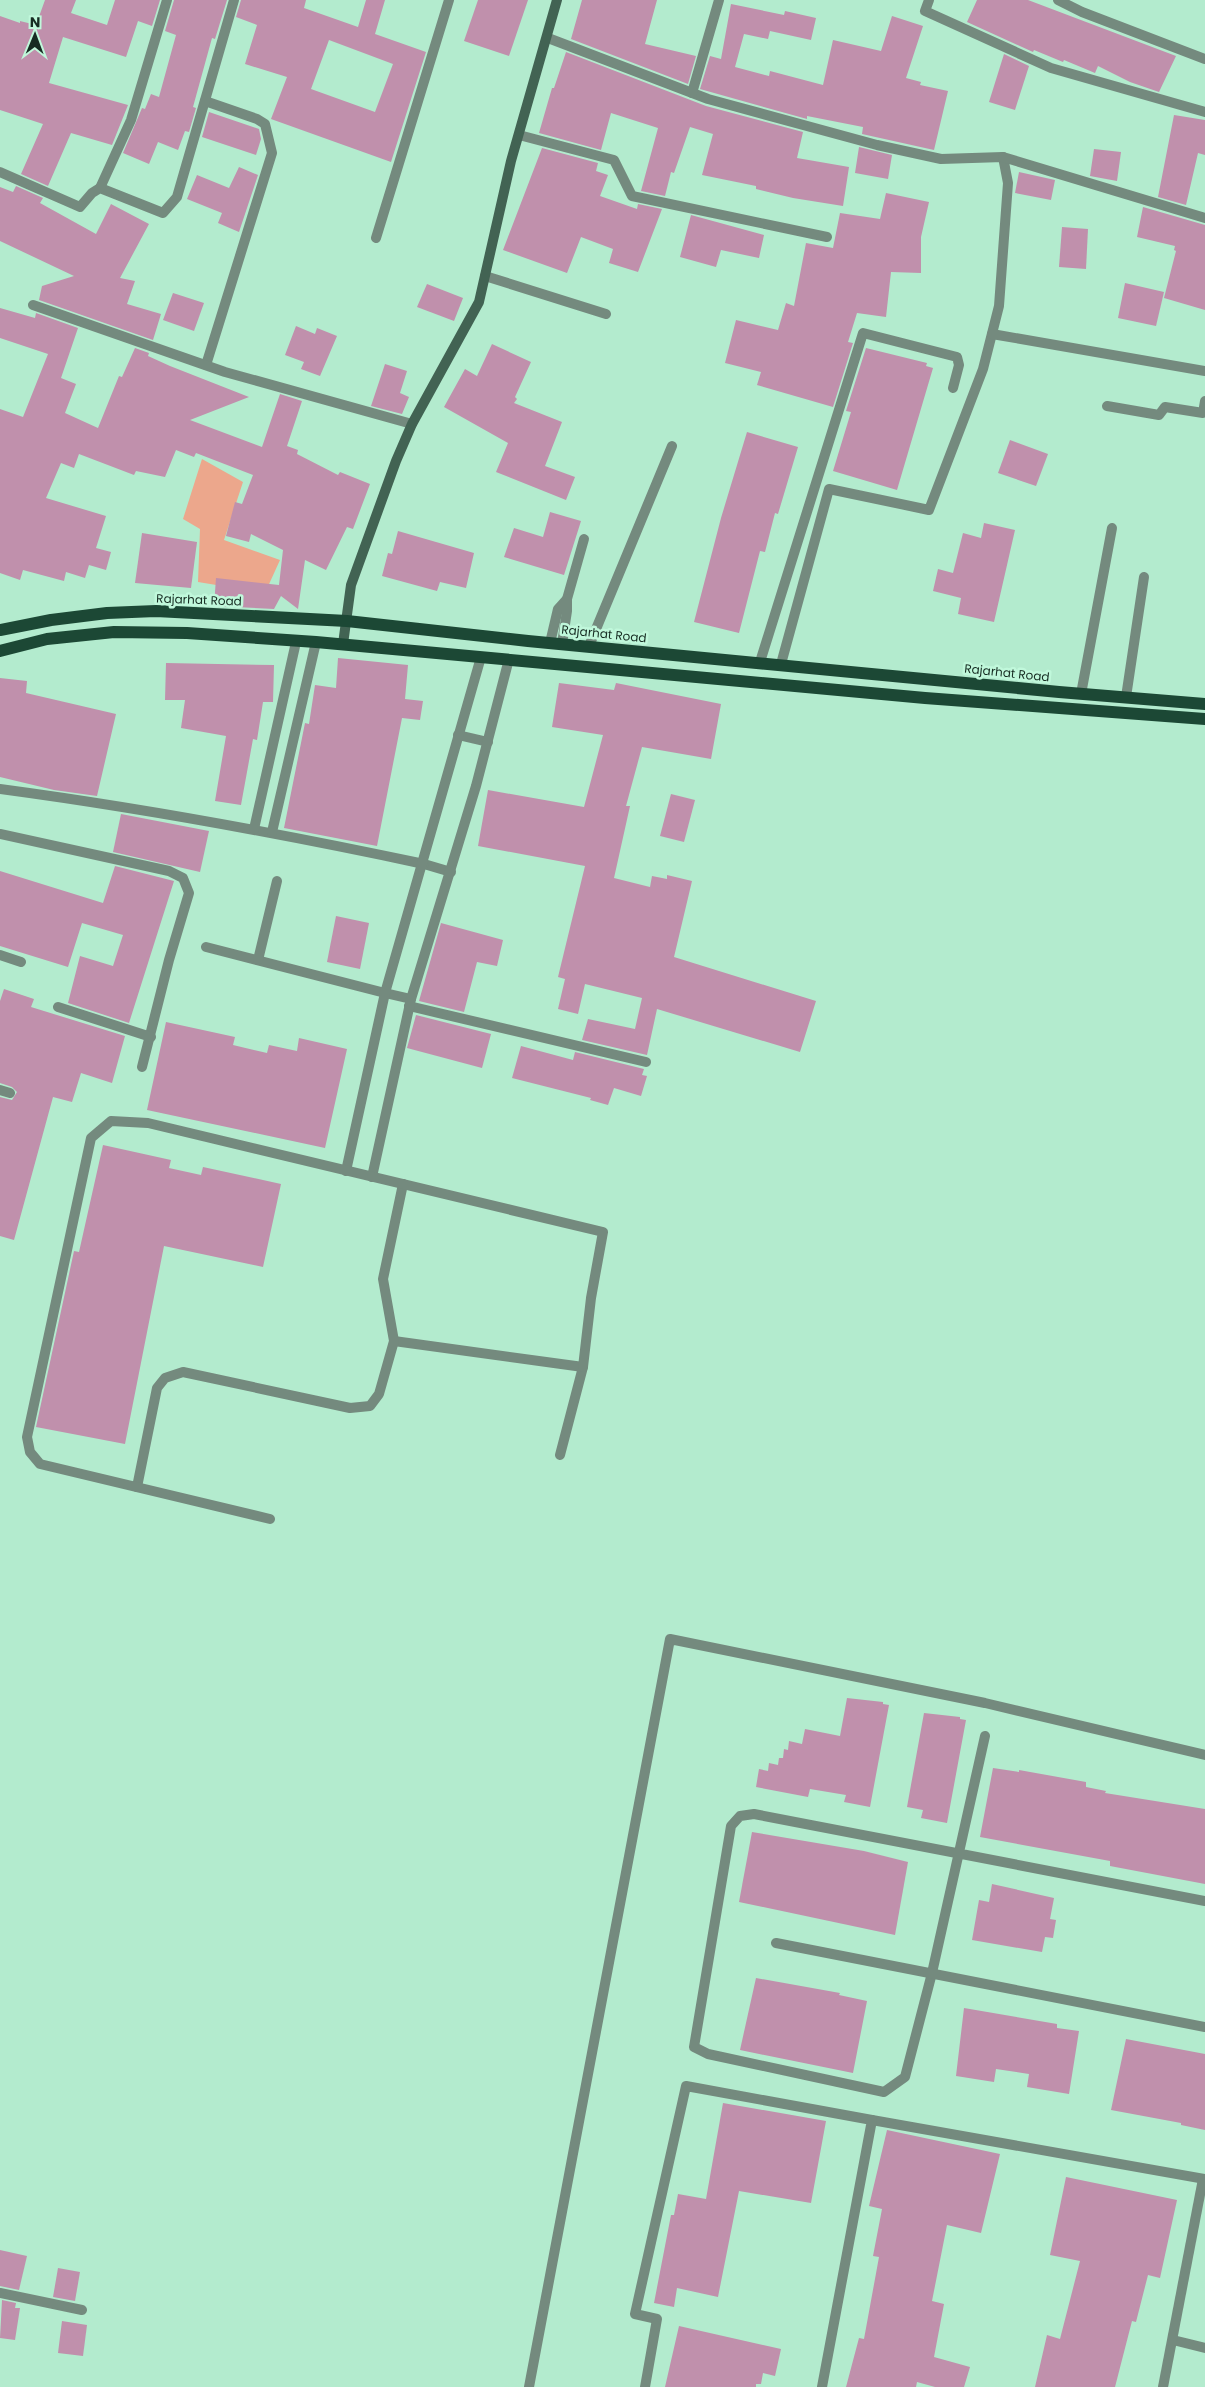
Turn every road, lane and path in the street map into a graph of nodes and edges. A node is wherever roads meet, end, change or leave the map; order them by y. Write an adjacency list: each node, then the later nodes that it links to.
1 (167, 0): 16 (street)
2 (234, 0): 11 (street)
3 (449, 0): 19 (street)
4 (558, 0): 8 (street)
5 (719, 0): 10 (street)
6 (929, 0): 12 (street)
7 (1058, 0): 9 (street)
8 (548, 38): 10 (street); 13 (street)
9 (1205, 59)
10 (692, 93): 14 (street)
11 (205, 101): 16 (street); 24 (street)
12 (1205, 112)
13 (519, 135): 18 (street); 20 (street)
14 (1003, 157): 17 (street); 23 (street)
15 (0, 172): 16 (street)
16 (100, 188)
17 (1205, 218)
18 (827, 237)
19 (376, 238)
20 (485, 276): 22 (street); 29 (street)
21 (33, 305): 24 (street)
22 (606, 314)
23 (992, 334): 25 (street); 45 (street)
24 (206, 364): 29 (street)
25 (1205, 371)
26 (953, 388): 44 (street)
27 (1205, 401): 28 (street)
28 (1106, 406)
29 (412, 424): 34 (street)
30 (672, 446): 40 (street)
31 (1112, 528): 46 (street)
32 (584, 540): 38 (street)
33 (1144, 578): 47 (street)
34 (347, 621): 35 (main road, Rajarhat Road); 38 (main road, Rajarhat Road); 39 (street)
35 (0, 630)
36 (296, 642): 37 (main road); 41 (main road); 53 (street)
37 (316, 642): 39 (main road); 54 (street)
38 (556, 643): 40 (main road, Rajarhat Road)
39 (343, 644): 42 (main road)
40 (589, 646): 44 (main road, Rajarhat Road)
41 (0, 650)
42 (481, 657): 43 (main road); 50 (street)
43 (509, 659): 49 (main road); 51 (street)
44 (760, 662): 45 (main road, Rajarhat Road)
45 (781, 664): 46 (main road, Rajarhat Road)
46 (1081, 694): 47 (main road, Rajarhat Road)
47 (1126, 697): 48 (main road, Rajarhat Road)
48 (1205, 704)
49 (1205, 719)
50 (458, 735): 51 (street); 56 (street)
51 (488, 742): 57 (street)
52 (0, 789): 53 (street)
53 (254, 829): 54 (street)
54 (272, 832): 56 (street)
55 (1, 838): 66 (street)
56 (424, 864): 57 (street); 63 (street)
57 (451, 872): 64 (street)
58 (276, 881): 61 (street)
59 (206, 947): 61 (street)
60 (0, 955): 62 (street)
61 (258, 960): 63 (street)
62 (21, 962)
63 (385, 993): 64 (street); 69 (street)
64 (410, 1002): 67 (street); 70 (street)
65 (58, 1007): 66 (street)
66 (151, 1037): 68 (street)
67 (646, 1062)
68 (142, 1067)
69 (346, 1170): 70 (street); 75 (street)
70 (372, 1177): 71 (street)
71 (403, 1184): 72 (street); 73 (street)
72 (394, 1341): 73 (street); 75 (street)
73 (583, 1367): 74 (street)
74 (560, 1455)
75 (137, 1487): 76 (street)
76 (270, 1519)
77 (984, 1736): 79 (street)
78 (1205, 1755): 90 (street)
79 (960, 1853): 80 (street); 82 (street); 82 (street)
80 (1205, 1901)
81 (776, 1943): 82 (street)
82 (932, 1973): 83 (street)
83 (1205, 2027)
84 (872, 2120): 85 (street); 91 (street); 92 (street)
85 (1204, 2179): 88 (street)
86 (0, 2293): 87 (street)
87 (82, 2310)
88 (1173, 2340): 89 (street); 93 (street)
89 (1205, 2348)
90 (529, 2387)
91 (646, 2387)
92 (822, 2387)
93 (1164, 2387)

